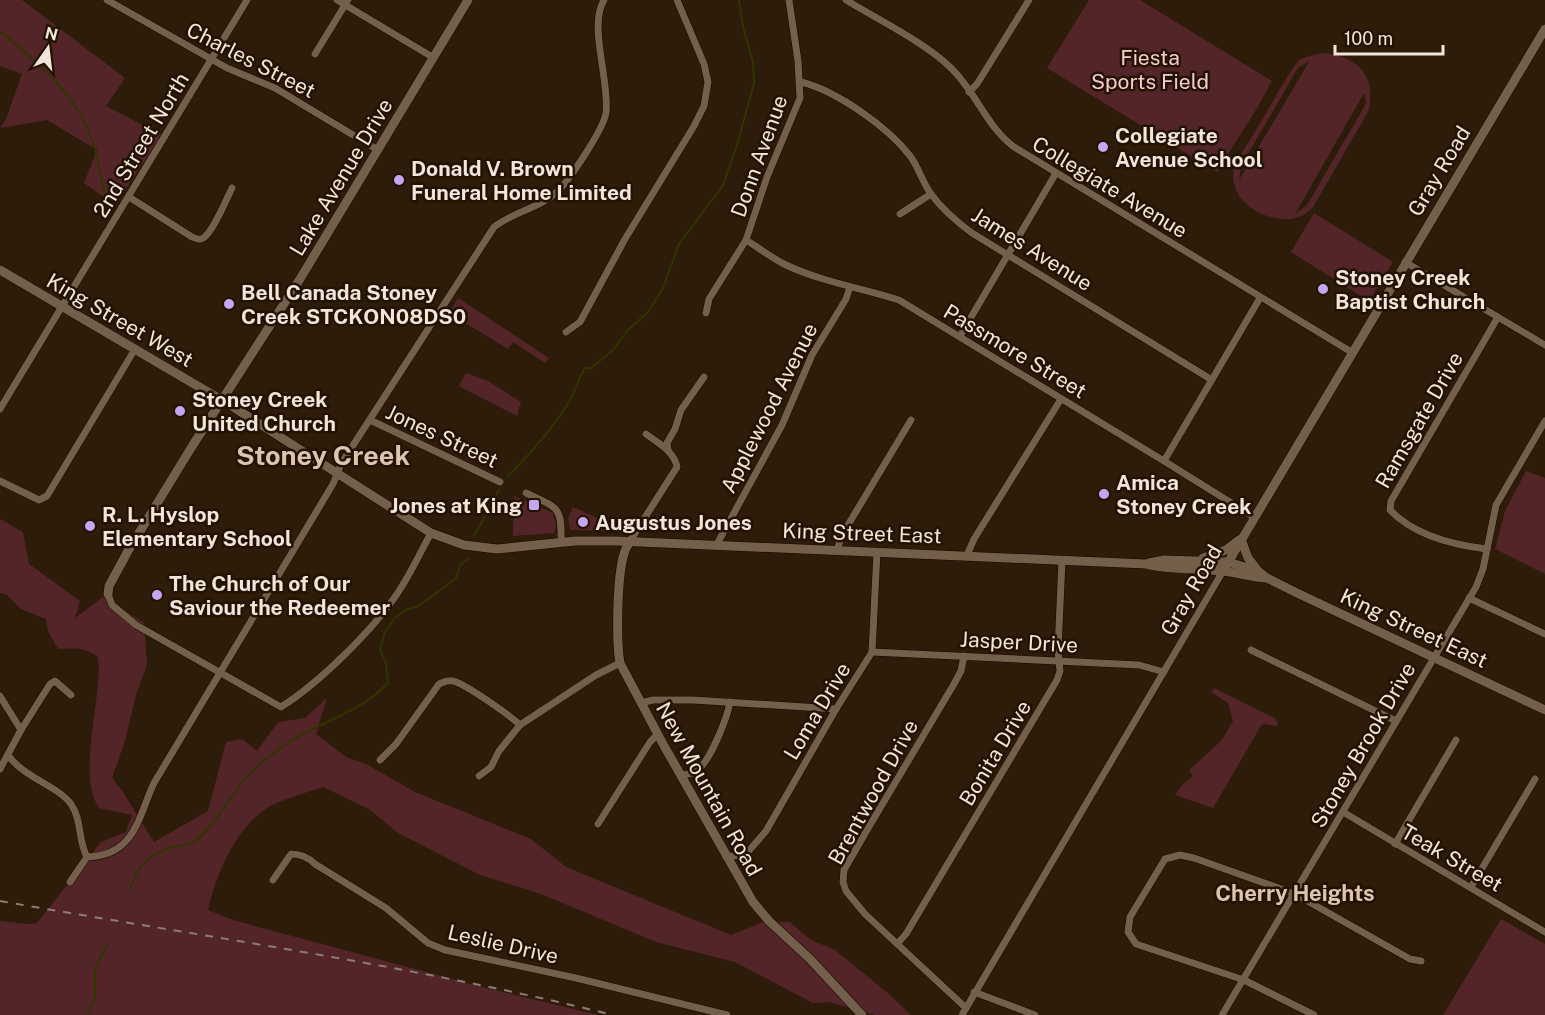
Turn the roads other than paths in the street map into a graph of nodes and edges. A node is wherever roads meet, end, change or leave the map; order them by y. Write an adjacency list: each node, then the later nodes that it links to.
1 (107, 0): 14 (street, Charles Street)
2 (247, 0): 14 (street, 2nd Street North)
3 (337, 0): 10 (street)
4 (468, 0): 13 (main road, Lake Avenue Drive)
5 (604, 0): 42 (street)
6 (677, 0): 32 (street)
7 (789, 0): 15 (street, Donn Avenue)
8 (846, 0): 16 (street, Collegiate Avenue)
9 (1029, 0): 16 (street)
10 (347, 2): 12 (street); 13 (street)
11 (1545, 29): 25 (main road, Gray Road)
12 (315, 54)
13 (434, 58): 17 (main road, Lake Avenue Drive)
14 (211, 60): 17 (street, Charles Street); 21 (street, 2nd Street North)
15 (801, 82): 20 (street, James Avenue); 23 (street, Donn Avenue)
16 (969, 92): 18 (street, Collegiate Avenue)
17 (378, 150): 40 (main road, Lake Avenue Drive)
18 (1056, 173): 24 (street); 28 (street, Collegiate Avenue)
19 (232, 188): 21 (street)
20 (931, 194): 22 (street); 24 (street, James Avenue)
21 (129, 197): 29 (street, 2nd Street North)
22 (900, 214)
23 (746, 240): 27 (street, Passmore Street); 30 (street, Donn Avenue)
24 (1007, 255): 33 (street); 38 (street, James Avenue)
25 (1405, 262): 31 (street); 36 (main road, Gray Road)
26 (0, 270): 29 (main road, King Street West)
27 (850, 287): 33 (street, Passmore Street); 57 (street, Applewood Avenue)
28 (1260, 298): 36 (street, Collegiate Avenue); 38 (street)
29 (62, 307): 35 (main road, King Street West); 41 (street, 2nd Street North)
30 (706, 313)
31 (1498, 317): 34 (street); 58 (street, Ramsgate Drive)
32 (566, 332)
33 (960, 336): 39 (street, Passmore Street)
34 (1545, 345)
35 (135, 349): 40 (main road, King Street West); 49 (street)
36 (1353, 353): 52 (main road, Gray Road)
37 (704, 377): 46 (street)
38 (1212, 380): 47 (street)
39 (1061, 399): 47 (street, Passmore Street); 61 (street)
40 (222, 401): 48 (main road, King Street East); 68 (main road, Lake Avenue Drive)
41 (0, 409)
42 (370, 420): 48 (street); 50 (street, Jones Street)
43 (911, 420): 59 (street)
44 (1545, 421): 58 (street, Stoney Brook Drive)
45 (646, 434): 46 (street)
46 (668, 450): 55 (street)
47 (1164, 461): 52 (street, Passmore Street)
48 (336, 472): 53 (main road, King Street East); 78 (street)
49 (0, 481)
50 (500, 482)
51 (526, 493): 56 (street)
52 (1254, 518): 54 (main road, Gray Road)
53 (431, 533): 56 (main road, King Street East); 78 (street)
54 (1241, 539): 63 (main road); 65 (main road, Gray Road); 66 (main road)
55 (630, 541): 56 (main road, King Street East); 57 (main road, King Street East); 76 (main road, New Mountain Road)
56 (561, 543)
57 (717, 544): 59 (main road, King Street East)
58 (1487, 549): 69 (street, Stoney Brook Drive)
59 (837, 550): 60 (main road, King Street East)
60 (877, 552): 61 (main road, King Street East); 72 (street, Loma Drive)
61 (967, 555): 62 (main road, King Street East)
62 (1062, 560): 64 (main road, King Street East); 75 (street, Bonita Drive)
63 (1193, 560): 64 (main road, King Street East); 65 (main road, King Street East)
64 (1146, 564): 65 (main road, King Street East)
65 (1226, 566): 66 (main road, King Street East); 67 (main road, King Street East); 77 (street, Gray Road)
66 (1258, 571): 67 (main road, King Street East)
67 (1267, 578): 74 (main road, King Street East)
68 (108, 594): 78 (street)
69 (1469, 598): 70 (street); 74 (street, Stoney Brook Drive)
70 (1545, 634)
71 (1251, 650): 85 (street)
72 (872, 652): 73 (street, Jasper Drive); 83 (street, Loma Drive)
73 (964, 656): 75 (street, Jasper Drive); 106 (street, Brentwood Drive)
74 (1433, 658): 84 (main road, King Street East); 85 (street, Stoney Brook Drive)
75 (1059, 660): 77 (street, Jasper Drive); 106 (street, Bonita Drive)
76 (620, 663): 82 (main road, New Mountain Road); 86 (street)
77 (1164, 672): 109 (street, Gray Road)
78 (220, 673): 99 (street)
79 (71, 695): 87 (street)
80 (0, 696): 87 (street)
81 (730, 702): 82 (street); 83 (street); 94 (street)
82 (641, 703): 88 (main road, New Mountain Road)
83 (836, 709): 100 (street, Loma Drive)
84 (1545, 710)
85 (1396, 721): 96 (street, Stoney Brook Drive)
86 (520, 725): 91 (street); 93 (street)
87 (21, 730): 90 (street)
88 (658, 734): 94 (main road, New Mountain Road); 97 (street)
89 (1456, 740): 98 (street)
90 (8, 755): 92 (street); 99 (street)
91 (380, 760)
92 (0, 769)
93 (479, 776)
94 (681, 776): 100 (main road, New Mountain Road)
95 (1535, 779): 103 (street)
96 (1343, 812): 98 (street, Teak Street); 104 (street, Stoney Brook Drive)
97 (598, 824)
98 (1395, 844): 103 (street, Teak Street)
99 (87, 857): 102 (street)
100 (726, 857): 112 (main road, New Mountain Road)
101 (273, 880): 111 (street, Leslie Drive)
102 (70, 882)
103 (1471, 887): 105 (street, Teak Street)
104 (1295, 894): 107 (street); 108 (street, Stoney Brook Drive); 108 (street)
105 (1545, 932)
106 (897, 944): 110 (street, Brentwood Drive)
107 (1421, 961)
108 (1244, 980): 114 (street, Stoney Brook Drive); 115 (street)
109 (974, 992): 110 (street, Gray Road); 113 (street)
110 (964, 1012)
111 (727, 1015)
112 (862, 1015)
113 (1035, 1015)
114 (1222, 1015)
115 (1314, 1015)

